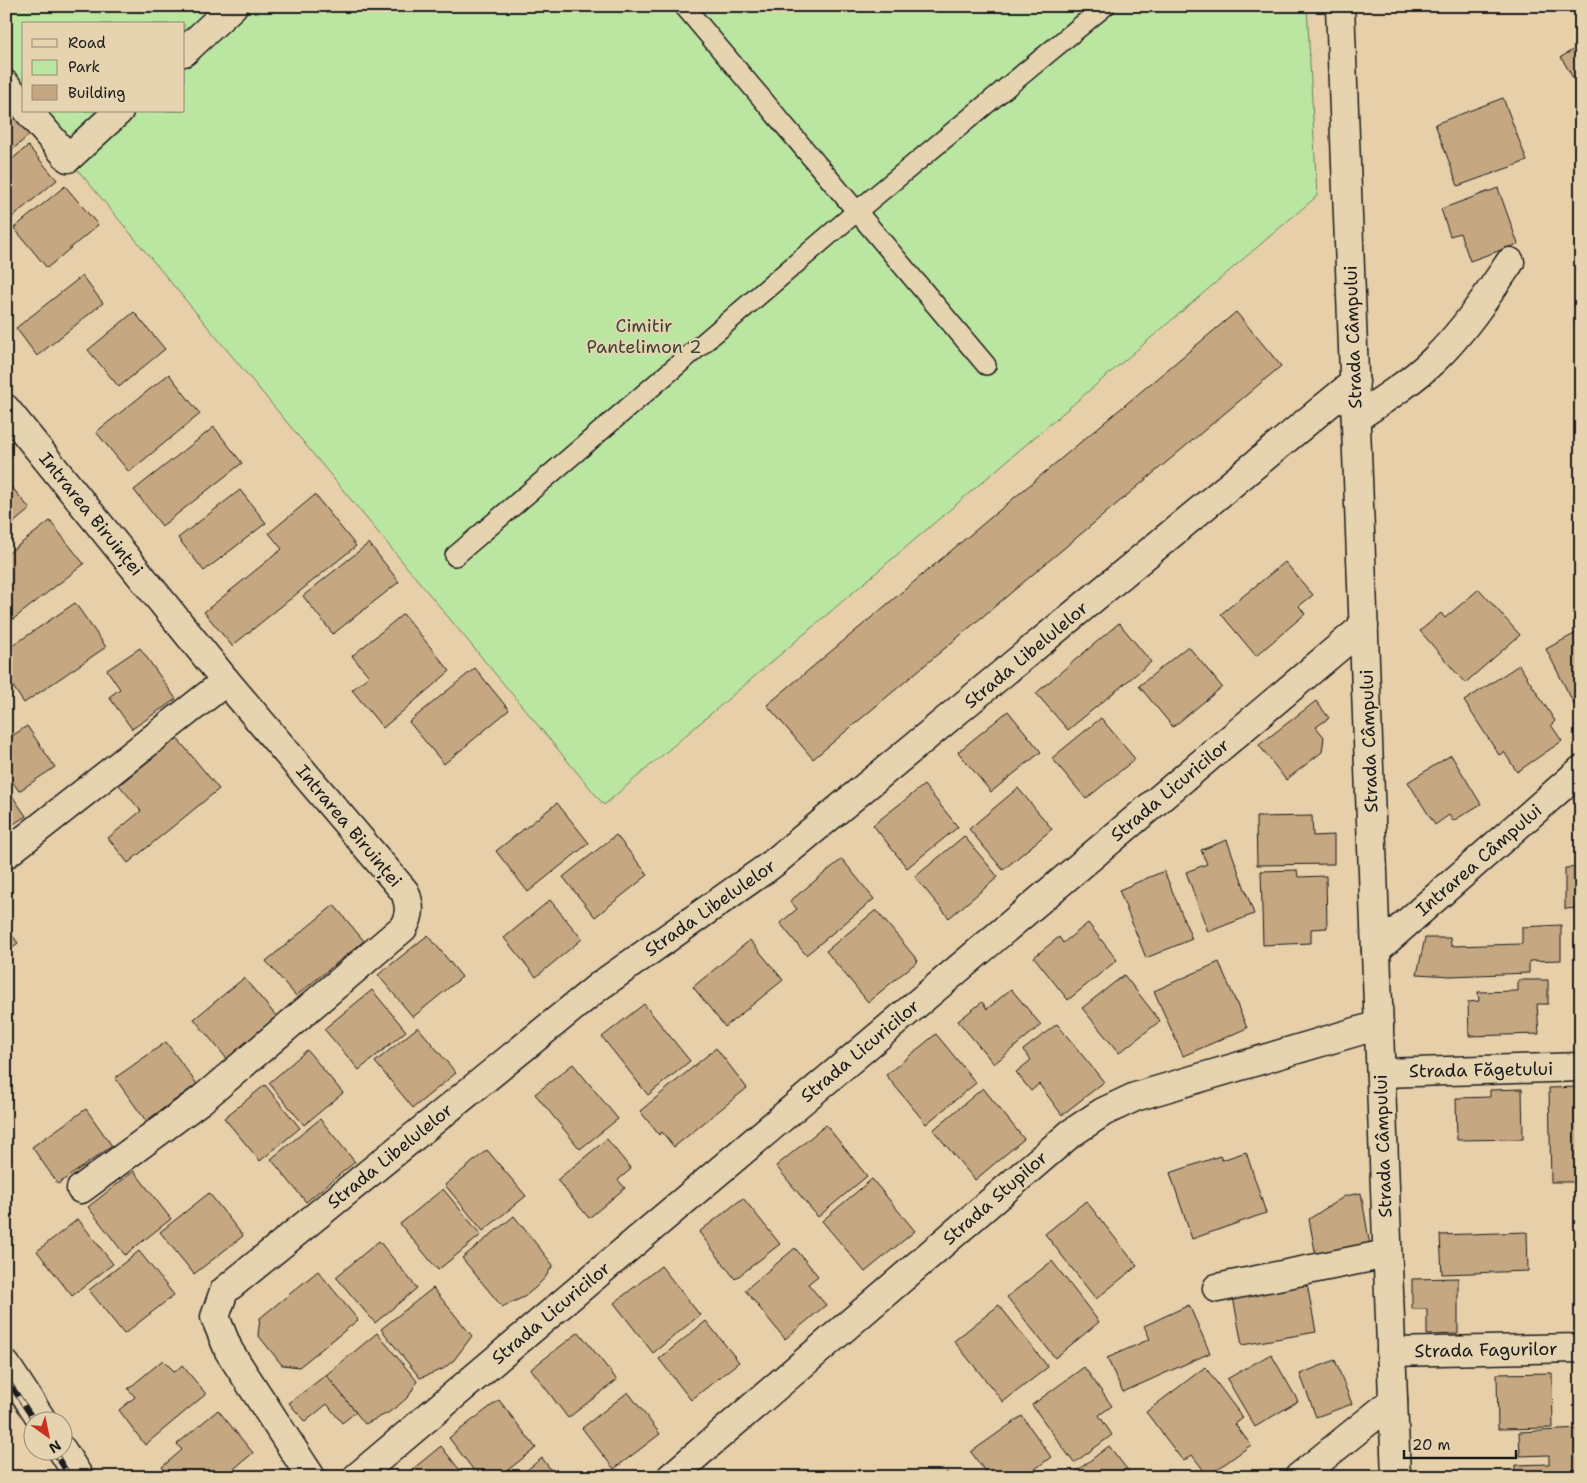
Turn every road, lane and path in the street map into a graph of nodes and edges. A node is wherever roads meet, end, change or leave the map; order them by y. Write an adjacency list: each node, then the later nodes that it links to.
1 (233, 6): 5 (street)
2 (684, 6): 10 (lane)
3 (1105, 6): 10 (lane)
4 (1340, 6): 13 (street, Strada Câmpului)
5 (185, 51)
6 (6, 86): 7 (street)
7 (22, 104)
8 (29, 112): 9 (street)
9 (118, 112)
10 (856, 212): 12 (lane); 16 (lane)
11 (1510, 262): 15 (street)
12 (986, 366)
13 (1355, 382): 15 (street, Strada Câmpului); 35 (street, Strada Libelulelor)
14 (6, 409): 18 (street, Intrarea Biruinței)
15 (1356, 418): 17 (street, Strada Câmpului)
16 (455, 556)
17 (1364, 626): 21 (street, Strada Câmpului); 36 (street, Strada Licuricilor)
18 (226, 681): 20 (street); 25 (street, Intrarea Biruinței)
19 (1574, 781): 21 (street, Intrarea Câmpului)
20 (6, 854)
21 (1376, 950): 22 (street, Strada Câmpului)
22 (1379, 1025): 24 (street, Strada Câmpului); 37 (street, Strada Stupilor)
23 (1581, 1067): 24 (street, Strada Făgetului)
24 (1381, 1072): 26 (street, Strada Câmpului)
25 (81, 1189)
26 (1388, 1254): 27 (street); 29 (street, Strada Câmpului)
27 (1217, 1288)
28 (1581, 1348): 29 (street, Strada Fagurilor)
29 (1391, 1352): 31 (street, Strada Câmpului)
30 (6, 1364): 32 (street)
31 (1393, 1401): 38 (street); 39 (street, Strada Câmpului)
32 (36, 1410)
33 (68, 1460): 34 (street)
34 (79, 1477)
35 (311, 1477)
36 (357, 1477)
37 (671, 1477)
38 (1299, 1477)
39 (1396, 1477)

